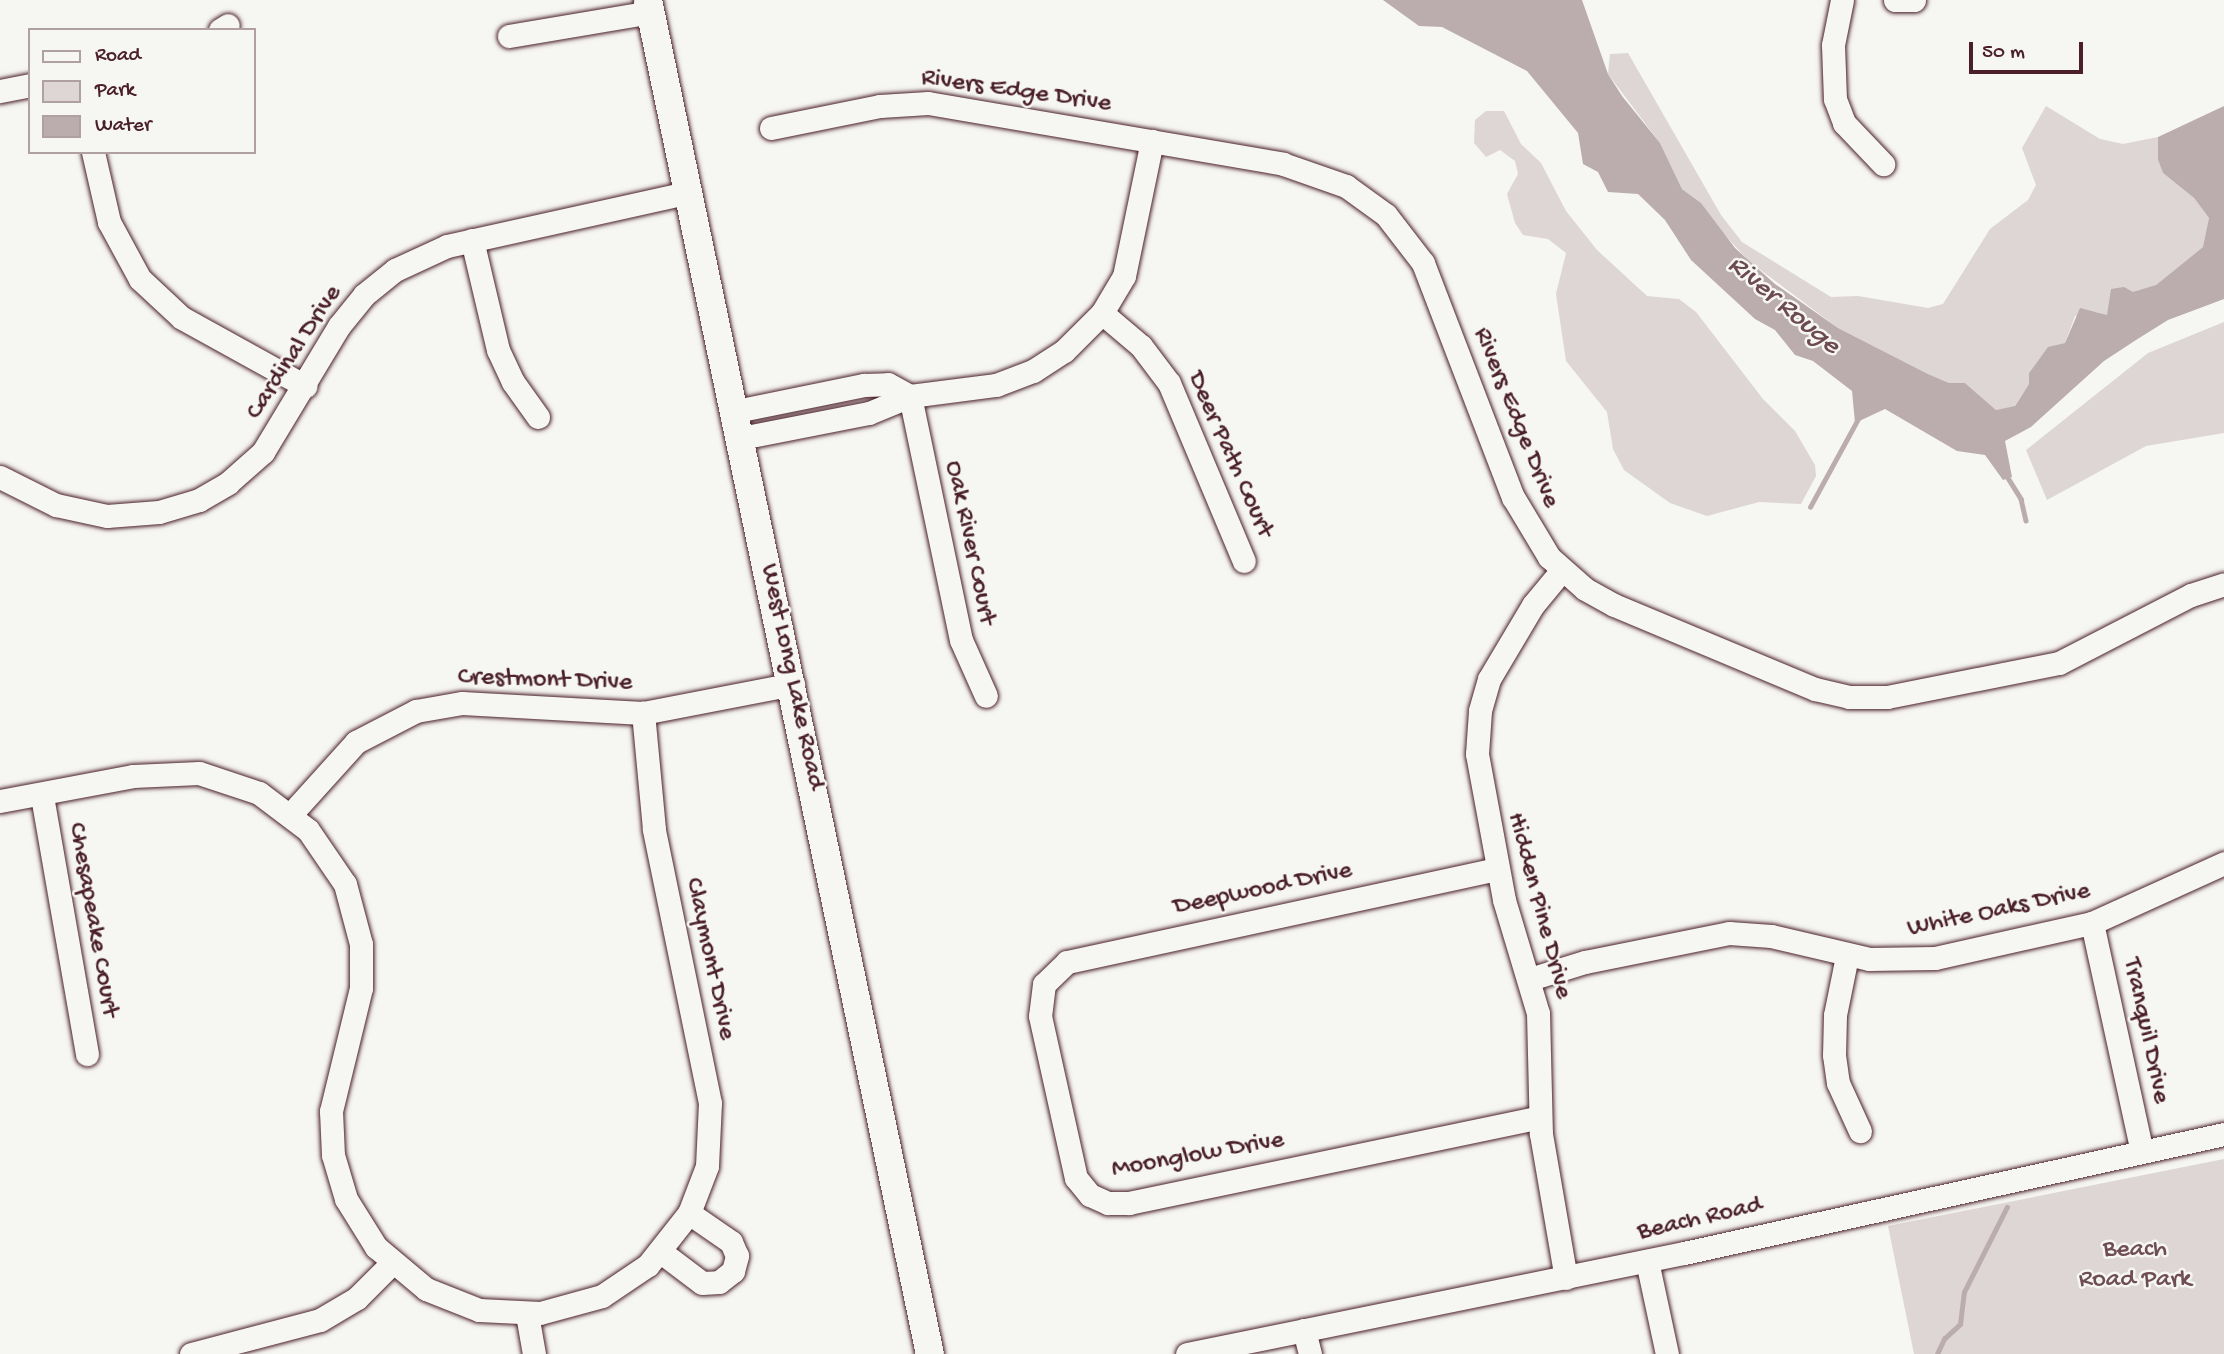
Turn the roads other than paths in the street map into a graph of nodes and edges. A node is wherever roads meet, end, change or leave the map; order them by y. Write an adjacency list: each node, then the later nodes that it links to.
1 (1842, 0): 11 (street)
2 (1895, 0): 3 (street)
3 (1914, 0)
4 (650, 6): 5 (street); 12 (main road, West Long Lake Road)
5 (509, 36)
6 (28, 85): 7 (street)
7 (0, 91)
8 (772, 128): 9 (street, Rivers Edge Drive)
9 (1152, 141): 14 (street); 21 (street, Rivers Edge Drive)
10 (94, 154): 15 (street)
11 (1883, 164)
12 (690, 192): 13 (street, Cardinal Drive); 18 (main road, West Long Lake Road)
13 (472, 240): 15 (street, Cardinal Drive); 17 (street)
14 (1102, 313): 16 (street); 20 (street, Deer Path Court)
15 (305, 386): 19 (street, Cardinal Drive)
16 (910, 396): 18 (street); 24 (street, Oak River Court)
17 (538, 417)
18 (738, 425): 23 (main road, West Long Lake Road)
19 (0, 477)
20 (1244, 561)
21 (1562, 570): 22 (street, Rivers Edge Drive); 30 (street, Hidden Pine Drive)
22 (2224, 584)
23 (793, 684): 25 (street, Crestmont Drive); 50 (main road, West Long Lake Road)
24 (986, 696)
25 (643, 713): 28 (street, Crestmont Drive); 40 (street, Claymont Drive)
26 (41, 796): 27 (street, Claymont Drive); 28 (street, Claymont Drive); 35 (street, Chesapeake Court)
27 (0, 801)
28 (291, 814): 43 (street, Claymont Drive)
29 (2224, 863): 31 (street, White Oaks Drive)
30 (1497, 869): 33 (street, Hidden Pine Drive); 34 (street, Deepwood Drive)
31 (2092, 923): 32 (street, White Oaks Drive); 39 (street, Tranquil Drive)
32 (1847, 956): 33 (street, White Oaks Drive); 37 (street)
33 (1530, 979): 36 (street, Hidden Pine Drive)
34 (1047, 980): 36 (street, Moonglow Drive)
35 (87, 1054)
36 (1539, 1117): 44 (street, Hidden Pine Drive)
37 (1860, 1131)
38 (2224, 1134): 39 (street, Beach Road)
39 (2142, 1152): 42 (street, Beach Road)
40 (689, 1213): 41 (street, Claymont Drive); 41 (street)
41 (661, 1252): 45 (street, Claymont Drive)
42 (1647, 1261): 44 (street, Beach Road); 53 (street)
43 (392, 1263): 45 (street, Claymont Drive); 48 (street)
44 (1566, 1278): 46 (street, Beach Road)
45 (527, 1314): 49 (street)
46 (1304, 1330): 47 (street, Beach Road); 52 (street)
47 (1282, 1344): 51 (street, Beach Road)
48 (191, 1354)
49 (534, 1354)
50 (930, 1354)
51 (1187, 1354)
52 (1310, 1354)
53 (1667, 1354)

